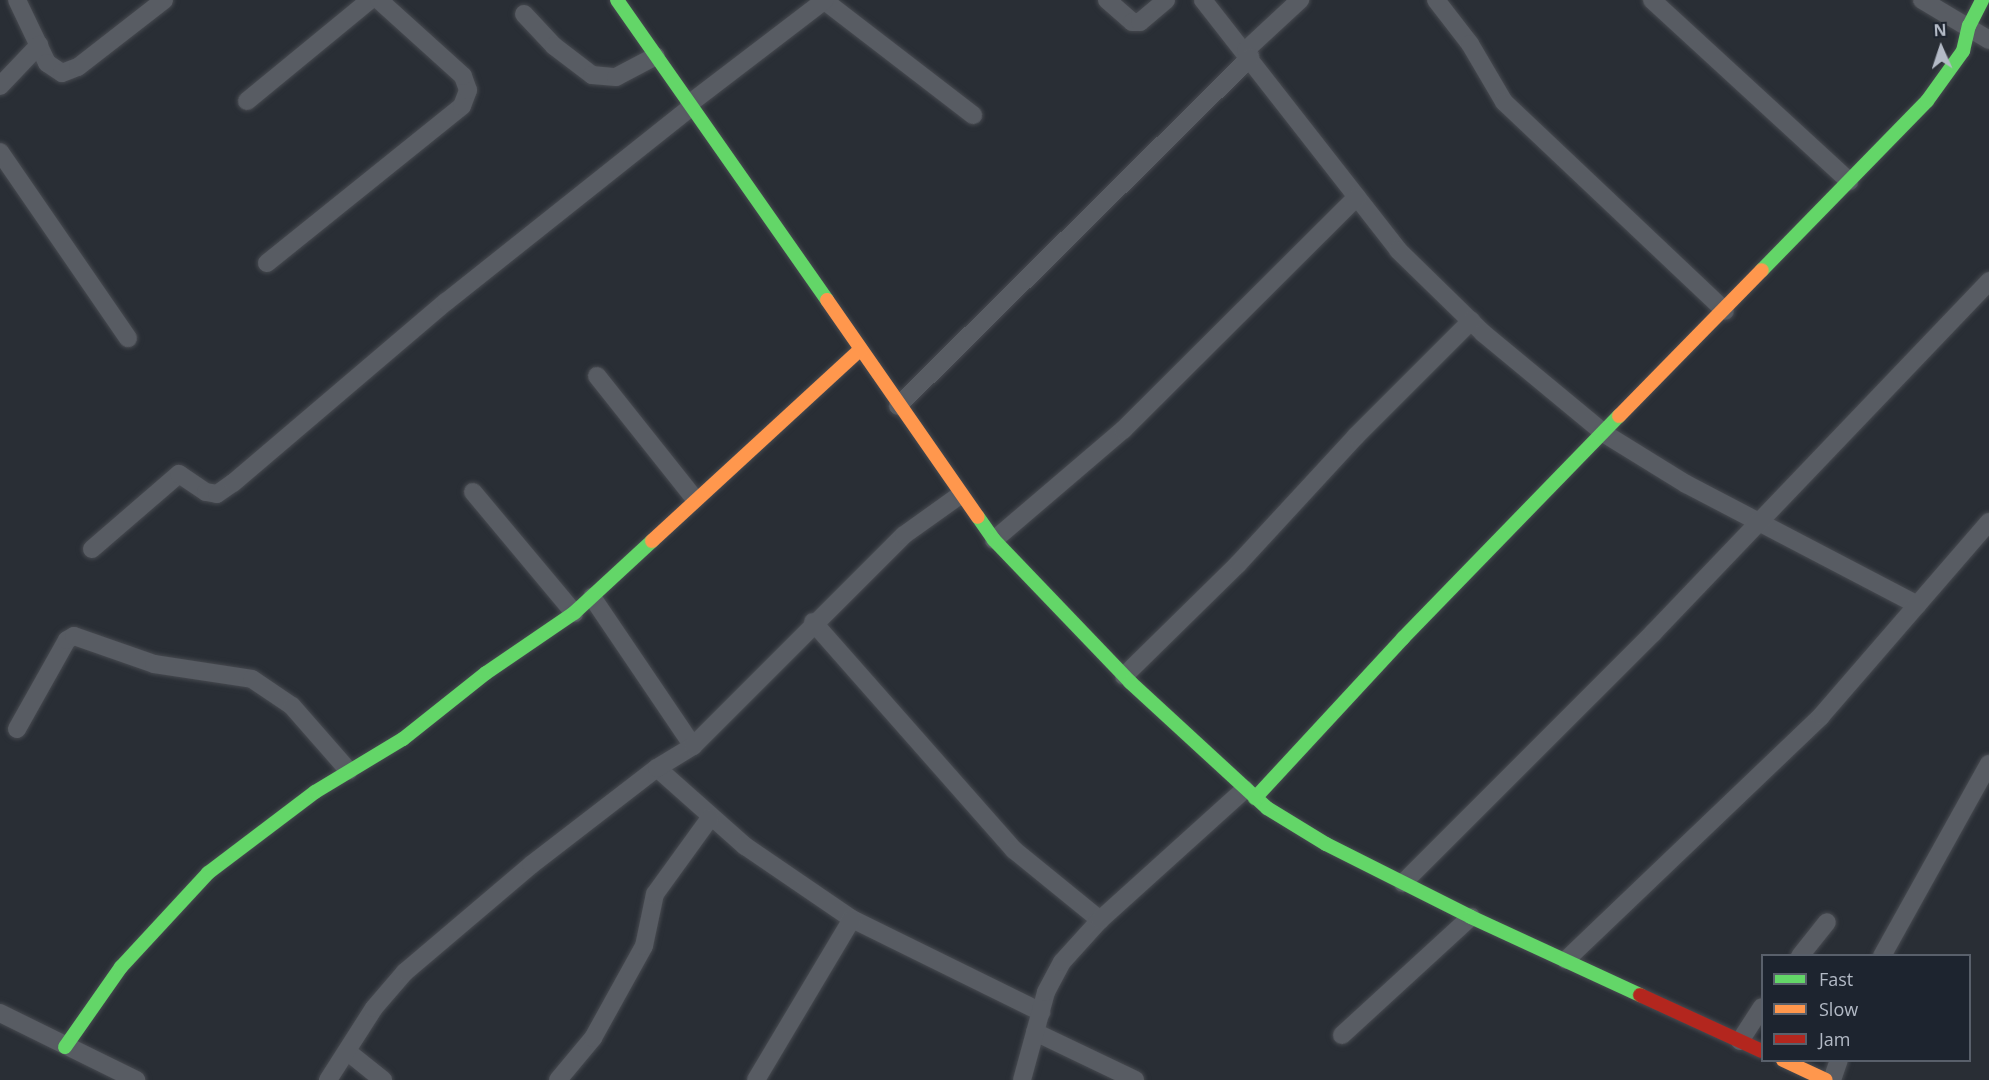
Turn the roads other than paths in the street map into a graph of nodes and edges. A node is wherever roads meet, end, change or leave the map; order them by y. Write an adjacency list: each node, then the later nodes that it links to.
1 (17, 0): 18 (street)
2 (164, 0): 18 (street)
3 (370, 0): 22 (street)
4 (379, 0): 28 (street)
5 (617, 0): 20 (street)
6 (825, 0): 23 (street); 24 (street)
7 (1107, 0): 8 (street)
8 (1166, 0)
9 (1203, 0): 19 (street)
10 (1300, 0): 19 (street)
11 (1436, 0): 30 (street)
12 (1652, 0): 26 (street)
13 (1922, 0): 16 (street)
14 (1982, 0): 16 (street)
15 (524, 14): 20 (street)
16 (1969, 26): 17 (street); 26 (street)
17 (1989, 40)
18 (39, 45): 21 (street)
19 (1248, 54): 27 (street); 35 (street)
20 (656, 56): 23 (street)
21 (0, 86)
22 (247, 101)
23 (690, 105): 33 (street); 43 (street)
24 (973, 116)
25 (0, 152): 32 (street)
26 (1849, 181): 30 (street)
27 (1357, 197): 31 (street); 42 (street)
28 (267, 262)
29 (1989, 280): 40 (street)
30 (1725, 311): 36 (street)
31 (1471, 321): 36 (street); 48 (street)
32 (128, 338)
33 (860, 350): 35 (street); 39 (street)
34 (597, 376): 39 (street)
35 (898, 406): 38 (street)
36 (1605, 434): 40 (street); 54 (street)
37 (473, 492): 46 (street)
38 (960, 495): 42 (street); 47 (street)
39 (695, 498): 44 (street)
40 (1760, 521): 45 (street); 56 (street)
41 (1989, 522): 45 (street)
42 (994, 540): 48 (street)
43 (92, 549)
44 (592, 597): 46 (street); 50 (street)
45 (1917, 605): 63 (street)
46 (574, 613): 53 (street)
47 (813, 622): 50 (street); 59 (street)
48 (1124, 676): 54 (street)
49 (17, 729): 53 (street)
50 (693, 747): 52 (street)
51 (1989, 764): 62 (street)
52 (657, 768): 55 (street); 72 (street)
53 (349, 771): 70 (street)
54 (1250, 794): 56 (street); 59 (street)
55 (710, 818): 58 (street); 78 (street)
56 (1403, 883): 57 (street)
57 (1472, 917): 63 (street); 68 (street)
58 (852, 919): 65 (street); 79 (street)
59 (1100, 920): 65 (street)
60 (1827, 922): 61 (street)
61 (1802, 954)
62 (1883, 954)
63 (1566, 960): 69 (street)
64 (1761, 1009): 69 (street)
65 (1041, 1012): 67 (street)
66 (0, 1013): 70 (street)
67 (1035, 1032): 80 (street); 81 (street)
68 (1342, 1035)
69 (1740, 1041): 71 (street)
70 (65, 1047): 75 (street)
71 (1761, 1051)
72 (348, 1052): 76 (street); 77 (street)
73 (1787, 1062): 82 (street)
74 (1838, 1062): 83 (street)
75 (136, 1080)
76 (328, 1080)
77 (383, 1080)
78 (558, 1080)
79 (756, 1080)
80 (1022, 1080)
81 (1135, 1080)
82 (1826, 1080)
83 (1832, 1080)

